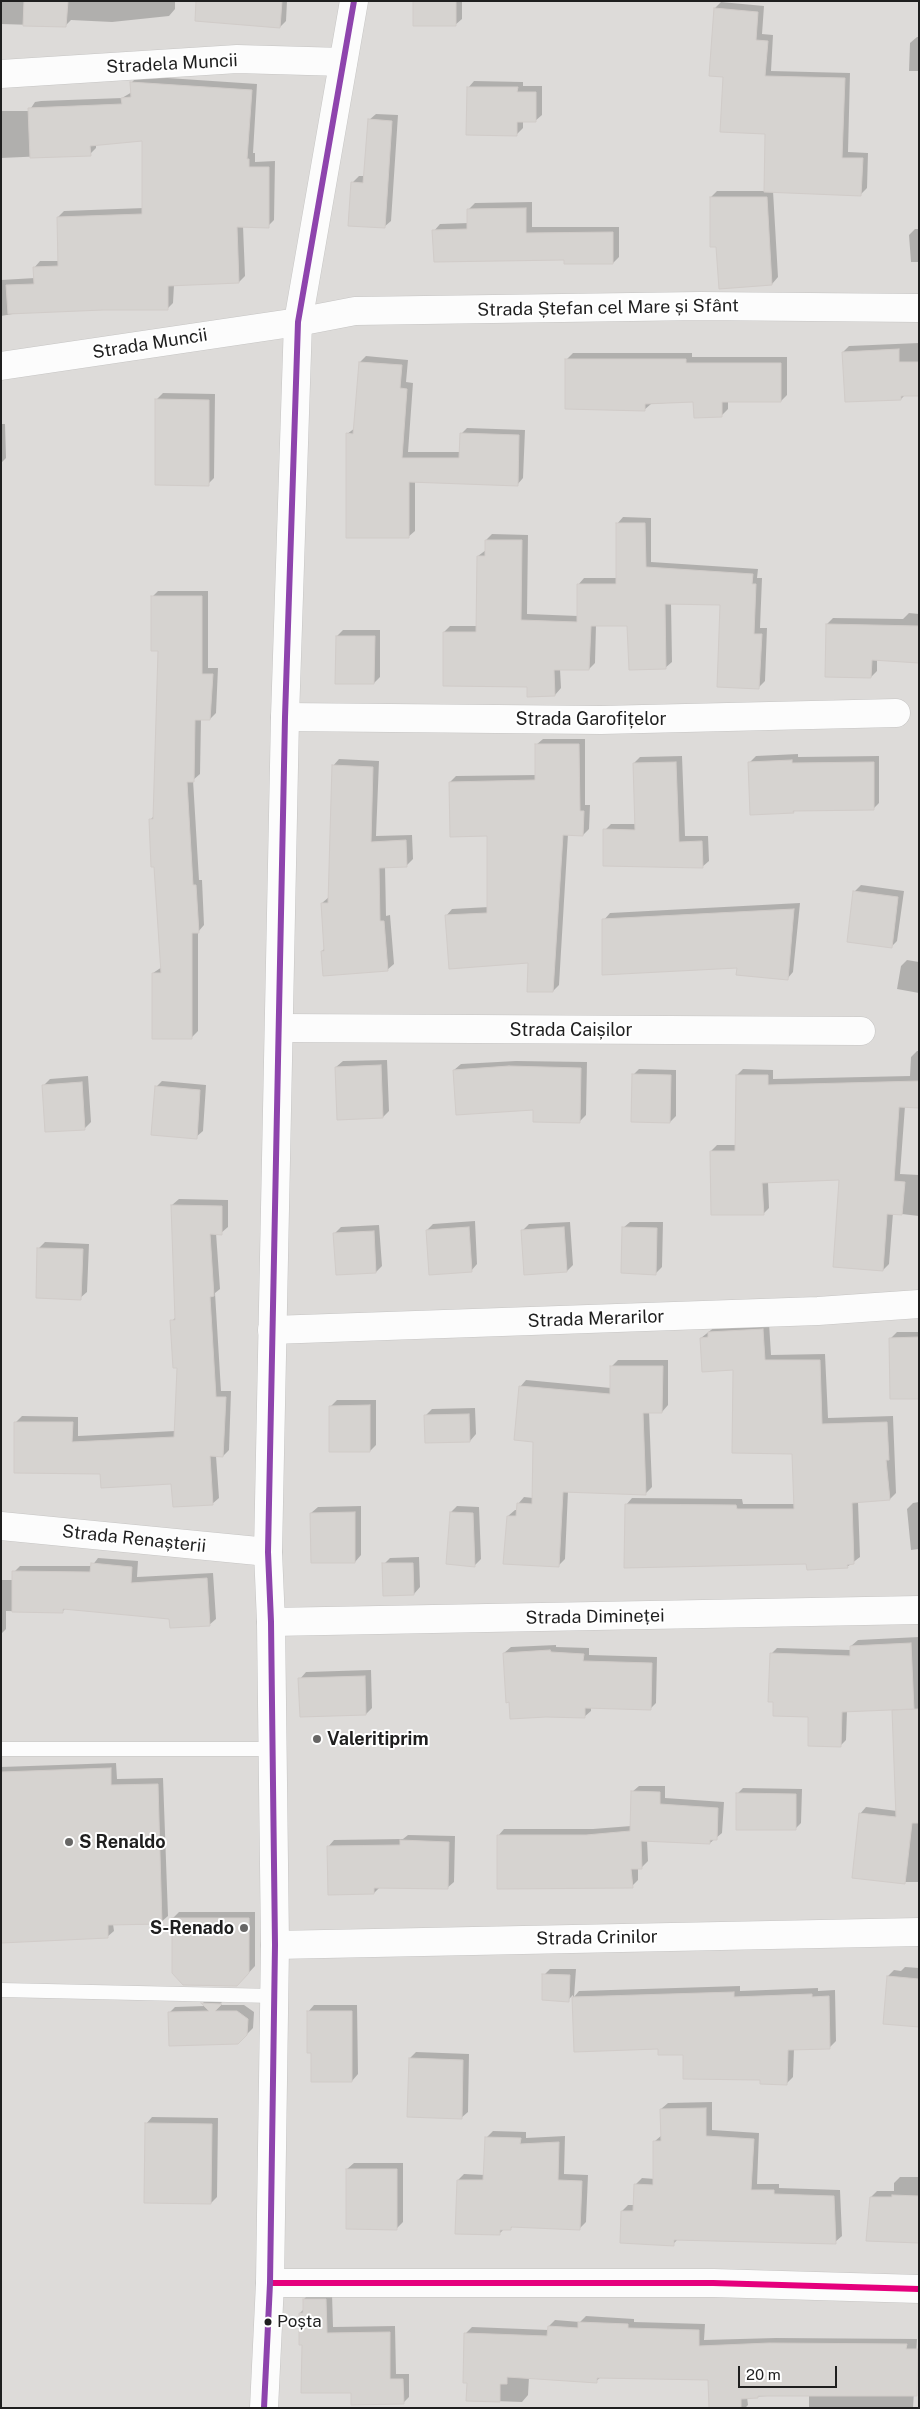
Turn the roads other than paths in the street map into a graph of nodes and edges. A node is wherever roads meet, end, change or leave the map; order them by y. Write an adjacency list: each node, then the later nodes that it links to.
1 (354, 1): 2 (street)
2 (343, 62): 3 (street, Stradela Muncii); 5 (street)
3 (1, 74)
4 (919, 308): 5 (street, Strada Ștefan cel Mare și Sfânt)
5 (298, 322): 6 (street, Strada Muncii); 8 (street)
6 (1, 366)
7 (896, 713): 8 (street, Strada Garofițelor)
8 (285, 717): 9 (street)
9 (280, 1028): 10 (street, Strada Caișilor); 12 (street)
10 (861, 1031)
11 (919, 1304): 12 (street, Strada Merarilor)
12 (272, 1330): 14 (street)
13 (1, 1526): 14 (street, Strada Renașterii)
14 (268, 1552): 16 (street)
15 (919, 1610): 16 (street, Strada Dimineței)
16 (270, 1622): 17 (street)
17 (272, 1749): 18 (lane); 20 (street)
18 (1, 1750)
19 (919, 1932): 20 (street, Strada Crinilor)
20 (275, 1945): 22 (street)
21 (1, 1990): 22 (lane)
22 (274, 1996): 23 (street)
23 (270, 2283): 24 (street); 25 (street)
24 (919, 2289)
25 (264, 2408)

